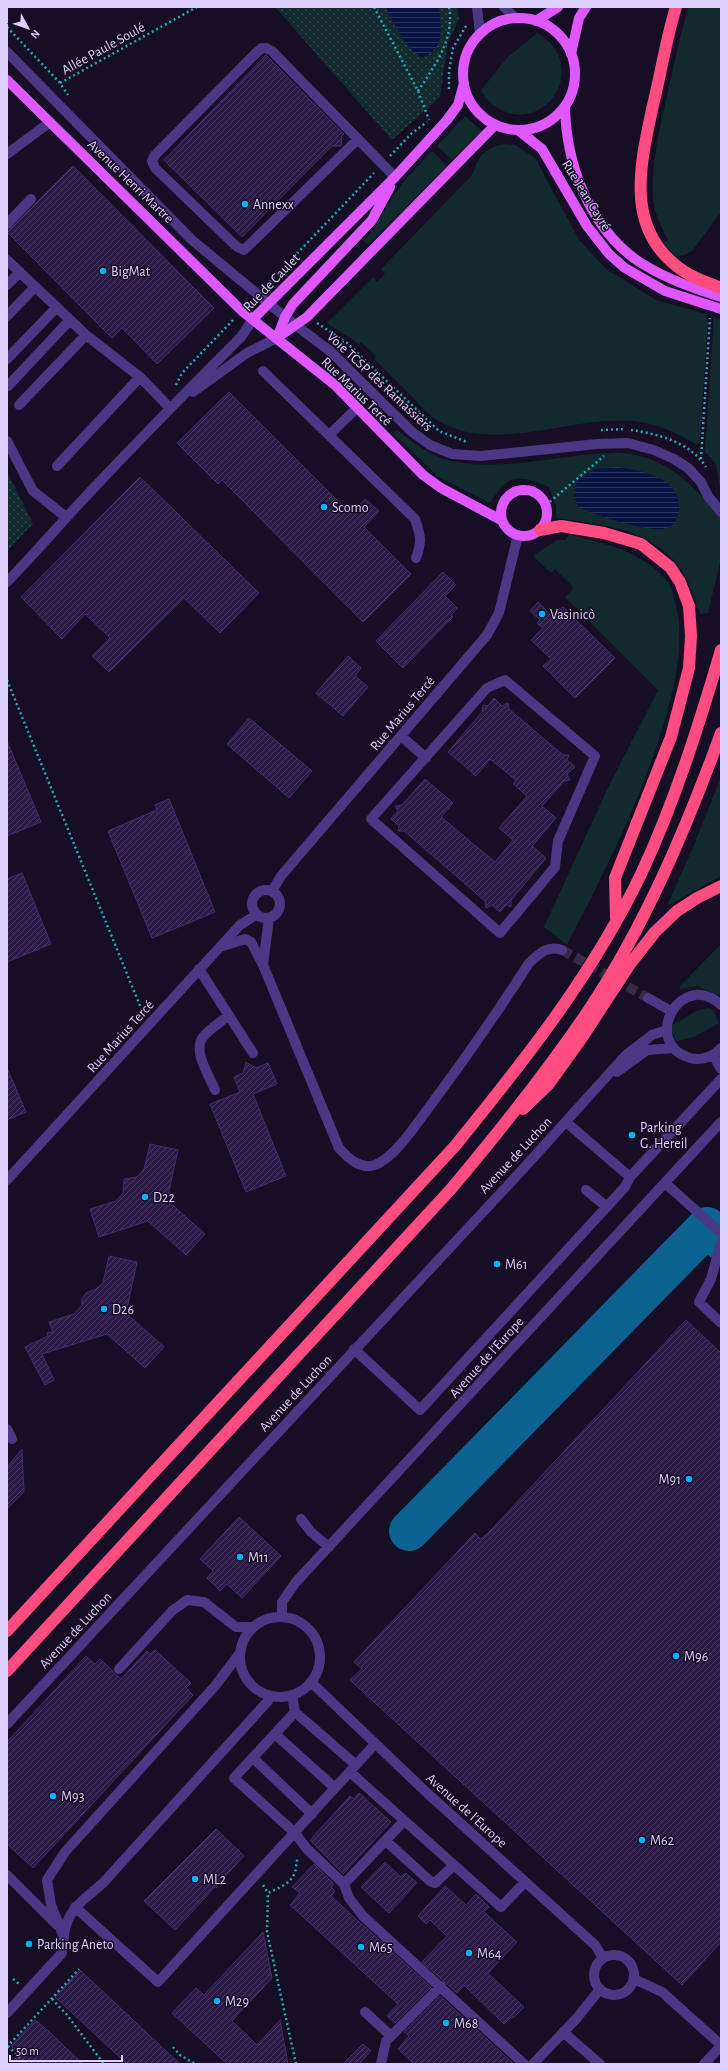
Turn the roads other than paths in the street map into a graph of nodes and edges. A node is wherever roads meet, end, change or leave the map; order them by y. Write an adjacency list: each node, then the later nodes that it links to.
1 (477, 7): 8 (street)
2 (504, 7): 6 (street)
3 (558, 7): 7 (main road)
4 (586, 7): 10 (main road)
5 (676, 7): 26 (highway)
6 (515, 18): 7 (main road); 8 (main road)
7 (536, 21): 10 (main road)
8 (480, 34): 12 (main road)
9 (7, 52): 29 (street, Voie TCSP des Ramassiers)
10 (571, 54): 13 (main road)
11 (7, 80): 14 (main road, Avenue Henri Martre)
12 (464, 83): 15 (main road); 19 (main road, Rue de Caulet)
13 (565, 106): 16 (main road); 27 (main road, Rue Jean Cayré)
14 (50, 122): 18 (street); 28 (main road, Avenue Henri Martre)
15 (495, 125): 16 (main road); 36 (main road, Rue de Caulet)
16 (518, 130): 31 (main road, Rue Jean Cayré)
17 (358, 139): 17 (street); 19 (street)
18 (7, 154)
19 (395, 177): 29 (main road, Rue de Caulet); 33 (main road, Rue de Caulet)
20 (31, 199): 21 (street)
21 (7, 224)
22 (7, 260): 23 (street)
23 (20, 272): 24 (street); 25 (street)
24 (7, 285)
25 (35, 287): 30 (street); 32 (street)
26 (721, 288)
27 (721, 297)
28 (235, 304): 34 (main road, Rue Marius Tercé)
29 (269, 304): 33 (street, Voie TCSP des Ramassiers); 34 (main road, Rue de Caulet)
30 (56, 307): 35 (street); 39 (street)
31 (716, 308)
32 (7, 316)
33 (284, 317): 36 (street, Voie TCSP des Ramassiers); 38 (main road, Rue de Caulet)
34 (253, 319): 38 (main road, Rue Marius Tercé); 44 (street, Rue de Caulet)
35 (70, 320): 37 (street); 42 (street)
36 (296, 326): 38 (main road, Rue de Caulet); 49 (street, Voie TCSP des Ramassiers)
37 (86, 335): 41 (street); 43 (street)
38 (277, 338): 44 (street, Rue de Caulet); 45 (main road, Rue Marius Tercé)
39 (7, 359)
40 (263, 371): 46 (street)
41 (140, 377): 44 (street); 48 (street)
42 (8, 386)
43 (19, 405)
44 (170, 408): 50 (street, Rue de Caulet)
45 (357, 408): 46 (street); 51 (main road, Rue Marius Tercé)
46 (329, 435): 54 (street)
47 (7, 441): 50 (street)
48 (56, 466)
49 (721, 512)
50 (66, 518): 55 (street, Rue de Caulet)
51 (501, 520): 52 (main road); 53 (main road)
52 (540, 530): 53 (main road); 64 (highway)
53 (518, 535): 58 (street, Rue Marius Tercé)
54 (416, 558)
55 (7, 582)
56 (721, 650): 64 (highway)
57 (721, 733): 83 (highway)
58 (401, 736): 59 (street); 61 (street, Rue Marius Tercé)
59 (426, 758): 59 (street)
60 (721, 886): 83 (highway)
61 (272, 891): 62 (street); 63 (street)
62 (256, 915): 63 (street); 65 (street, Rue Marius Tercé)
63 (269, 918): 67 (street)
64 (616, 920): 99 (highway)
65 (219, 947): 67 (street); 68 (street, Rue Marius Tercé)
66 (562, 950): 67 (street)
67 (263, 965)
68 (199, 969): 72 (street); 85 (street, Rue Marius Tercé)
69 (648, 998): 71 (street)
70 (721, 1006): 71 (street)
71 (671, 1011): 73 (street)
72 (229, 1016): 76 (street); 80 (street)
73 (666, 1030): 74 (street); 79 (street)
74 (674, 1048): 75 (street); 79 (street)
75 (717, 1052): 77 (street)
76 (253, 1053)
77 (721, 1069)
78 (721, 1079): 84 (street)
79 (604, 1081): 81 (street, Avenue de Luchon)
80 (215, 1090)
81 (566, 1122): 84 (street); 92 (street, Avenue de Luchon)
82 (721, 1122): 86 (street, Avenue de l'Europe)
83 (497, 1135): 102 (highway)
84 (630, 1177): 88 (street)
85 (7, 1180)
86 (664, 1183): 89 (street); 96 (street, Avenue de l'Europe)
87 (586, 1190): 88 (street)
88 (607, 1207): 92 (street)
89 (721, 1233)
90 (721, 1243): 91 (street)
91 (721, 1323)
92 (354, 1350): 107 (street, Avenue de Luchon)
93 (7, 1429): 94 (street)
94 (12, 1439)
95 (301, 1519): 96 (street)
96 (328, 1547): 97 (street, Avenue de l'Europe)
97 (282, 1616): 98 (street); 103 (street)
98 (251, 1627): 100 (street); 101 (street)
99 (7, 1631)
100 (239, 1654): 104 (street); 122 (street)
101 (119, 1669)
102 (7, 1671)
103 (311, 1682): 105 (street); 109 (street, Avenue de l'Europe)
104 (267, 1695): 105 (street); 121 (street)
105 (292, 1695): 106 (street)
106 (295, 1712): 108 (street); 111 (street)
107 (7, 1724)
108 (275, 1734): 110 (street); 112 (street)
109 (375, 1744): 111 (street); 119 (street, Avenue de l'Europe)
110 (253, 1758): 113 (street); 115 (street)
111 (353, 1769): 112 (street); 114 (street)
112 (336, 1788): 113 (street)
113 (312, 1814): 115 (street)
114 (404, 1820): 116 (street); 117 (street)
115 (295, 1833): 120 (street); 121 (street)
116 (386, 1841): 117 (street); 120 (street)
117 (454, 1865): 119 (street)
118 (7, 1875): 122 (street)
119 (525, 1882): 123 (street, Avenue de l'Europe)
120 (344, 1884): 125 (street)
121 (76, 1907): 122 (street)
122 (63, 1933): 128 (street)
123 (603, 1958): 124 (street); 126 (street)
124 (634, 1979): 126 (street); 131 (street)
125 (441, 1986): 130 (street); 133 (street)
126 (600, 1989): 129 (street)
127 (365, 2012): 130 (street)
128 (7, 2013)
129 (563, 2032): 134 (street); 135 (street)
130 (391, 2036): 132 (street)
131 (721, 2046): 136 (street)
132 (381, 2064)
133 (524, 2064)
134 (533, 2064)
135 (600, 2064)
136 (704, 2064)

